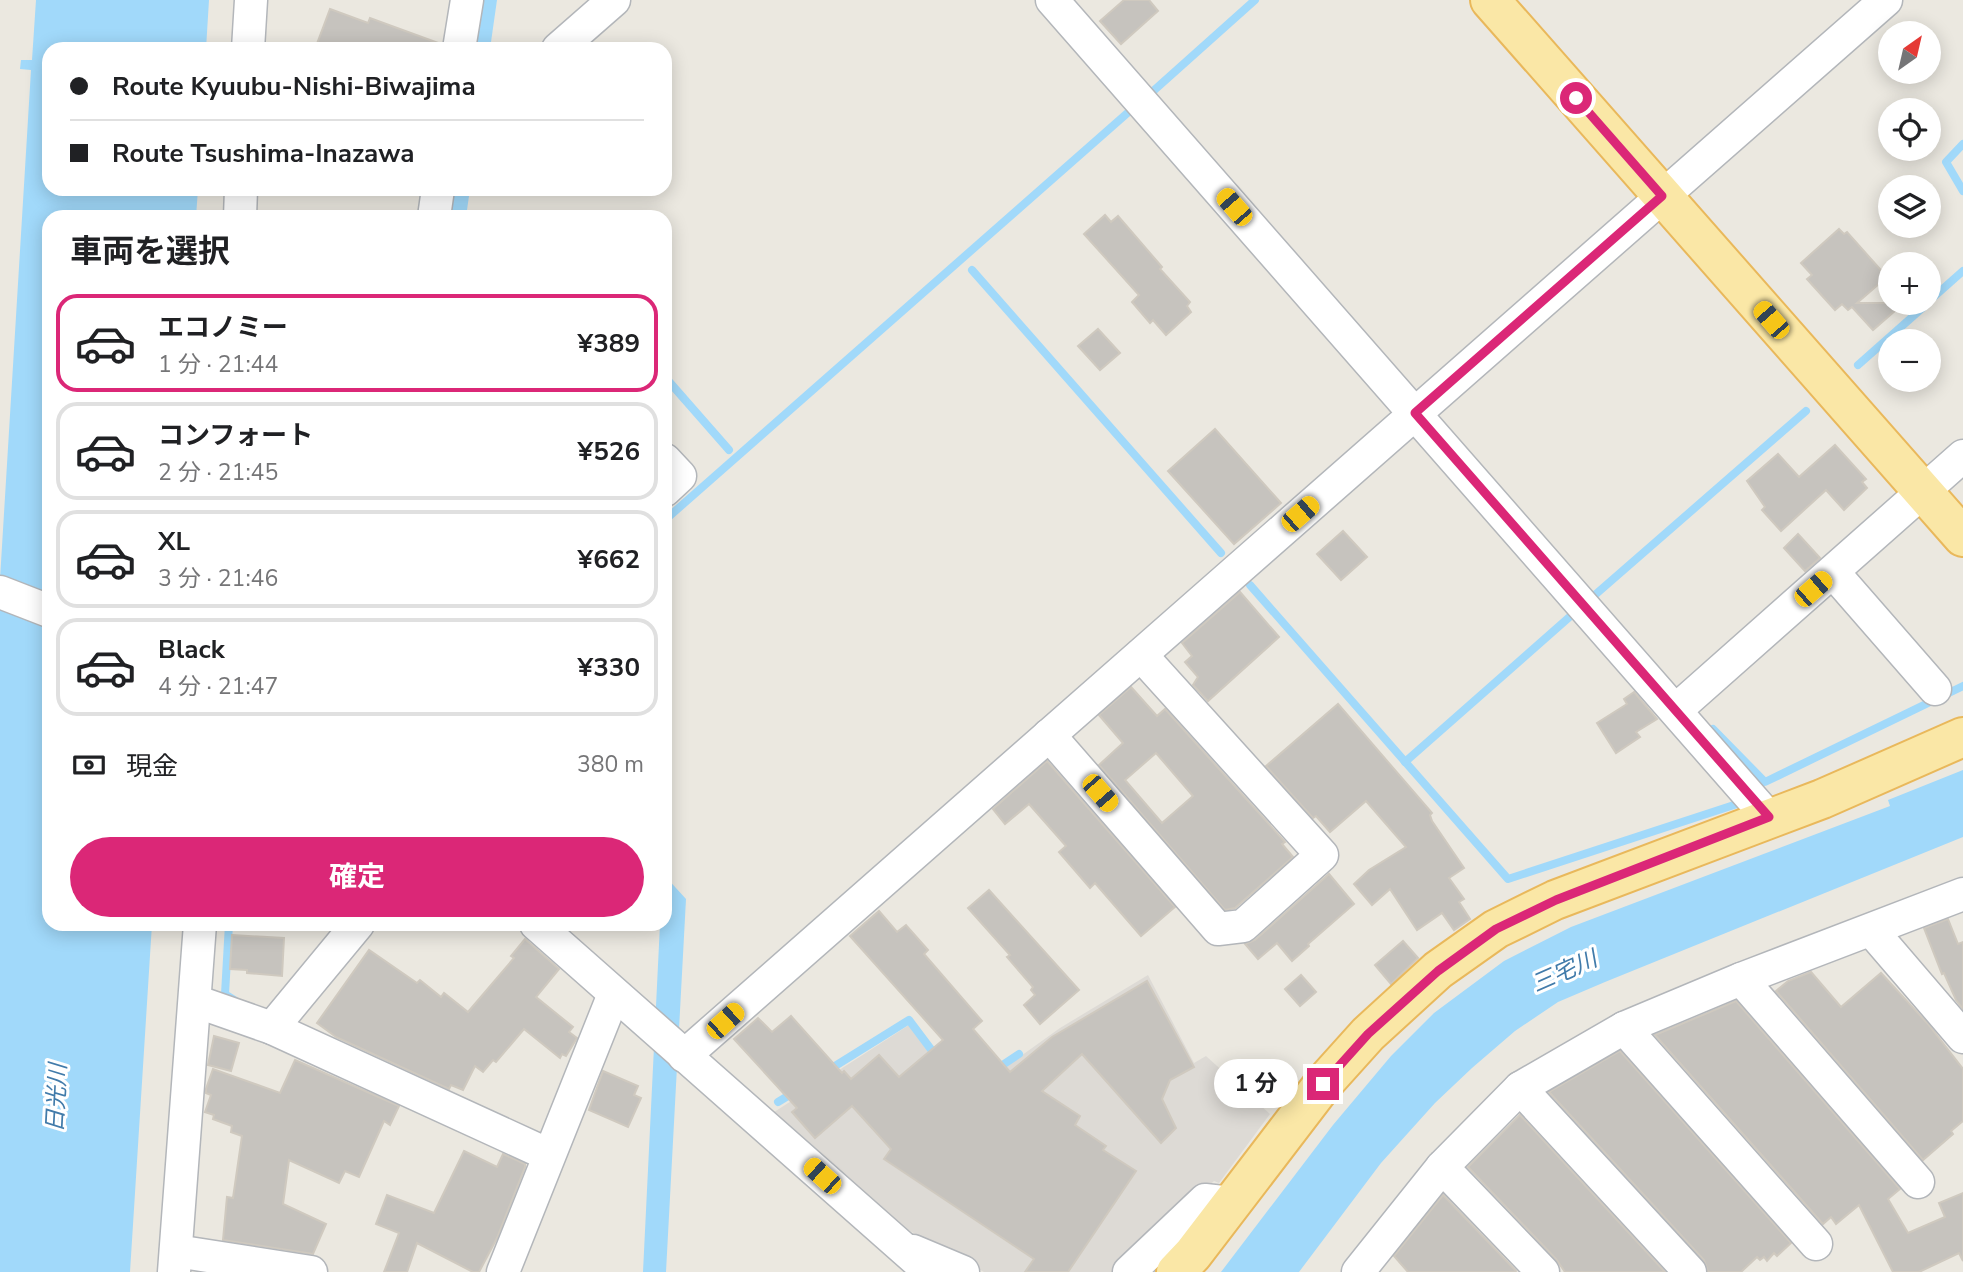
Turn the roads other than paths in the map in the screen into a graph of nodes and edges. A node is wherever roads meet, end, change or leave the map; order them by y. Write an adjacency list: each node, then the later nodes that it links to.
1 (251, 0): 7 (street)
2 (467, 0): 8 (street)
3 (614, 0): 9 (street)
4 (1052, 0): 11 (street)
5 (1490, 0): 10 (main road)
6 (1886, 0): 10 (street)
7 (248, 42)
8 (460, 42)
9 (566, 42)
10 (1662, 196): 11 (street); 15 (main road)
11 (1415, 413): 20 (street); 22 (street)
12 (1963, 456): 15 (street)
13 (672, 467): 14 (street)
14 (672, 483)
15 (1923, 492): 16 (main road); 17 (street)
16 (1963, 537)
17 (1833, 572): 21 (street); 22 (street)
18 (0, 592): 19 (street)
19 (42, 608)
20 (1141, 655): 23 (street); 23 (street)
21 (1935, 689)
22 (1676, 710): 25 (street)
23 (1049, 735): 37 (street)
24 (1963, 737): 25 (main road)
25 (1769, 817): 42 (main road)
26 (1963, 894): 30 (street)
27 (200, 931): 33 (street)
28 (352, 931): 34 (street)
29 (544, 931): 32 (street)
30 (1872, 931): 31 (street); 36 (street)
31 (1741, 979): 35 (street); 41 (street)
32 (614, 994): 37 (street); 39 (street)
33 (195, 1001): 34 (street); 45 (street)
34 (272, 1028): 39 (street)
35 (1624, 1028): 38 (street); 43 (street)
36 (1963, 1037)
37 (682, 1054): 44 (street)
38 (1520, 1088): 40 (street); 54 (street)
39 (549, 1155): 48 (street)
40 (1441, 1167): 46 (street); 53 (street)
41 (1918, 1182)
42 (1232, 1203): 51 (street); 52 (main road)
43 (1816, 1244)
44 (900, 1245): 49 (street); 50 (street)
45 (175, 1262): 47 (street)
46 (1368, 1268)
47 (311, 1272)
48 (503, 1272)
49 (930, 1272)
50 (963, 1272)
51 (1129, 1272)
52 (1176, 1272)
53 (1543, 1272)
54 (1690, 1272)

